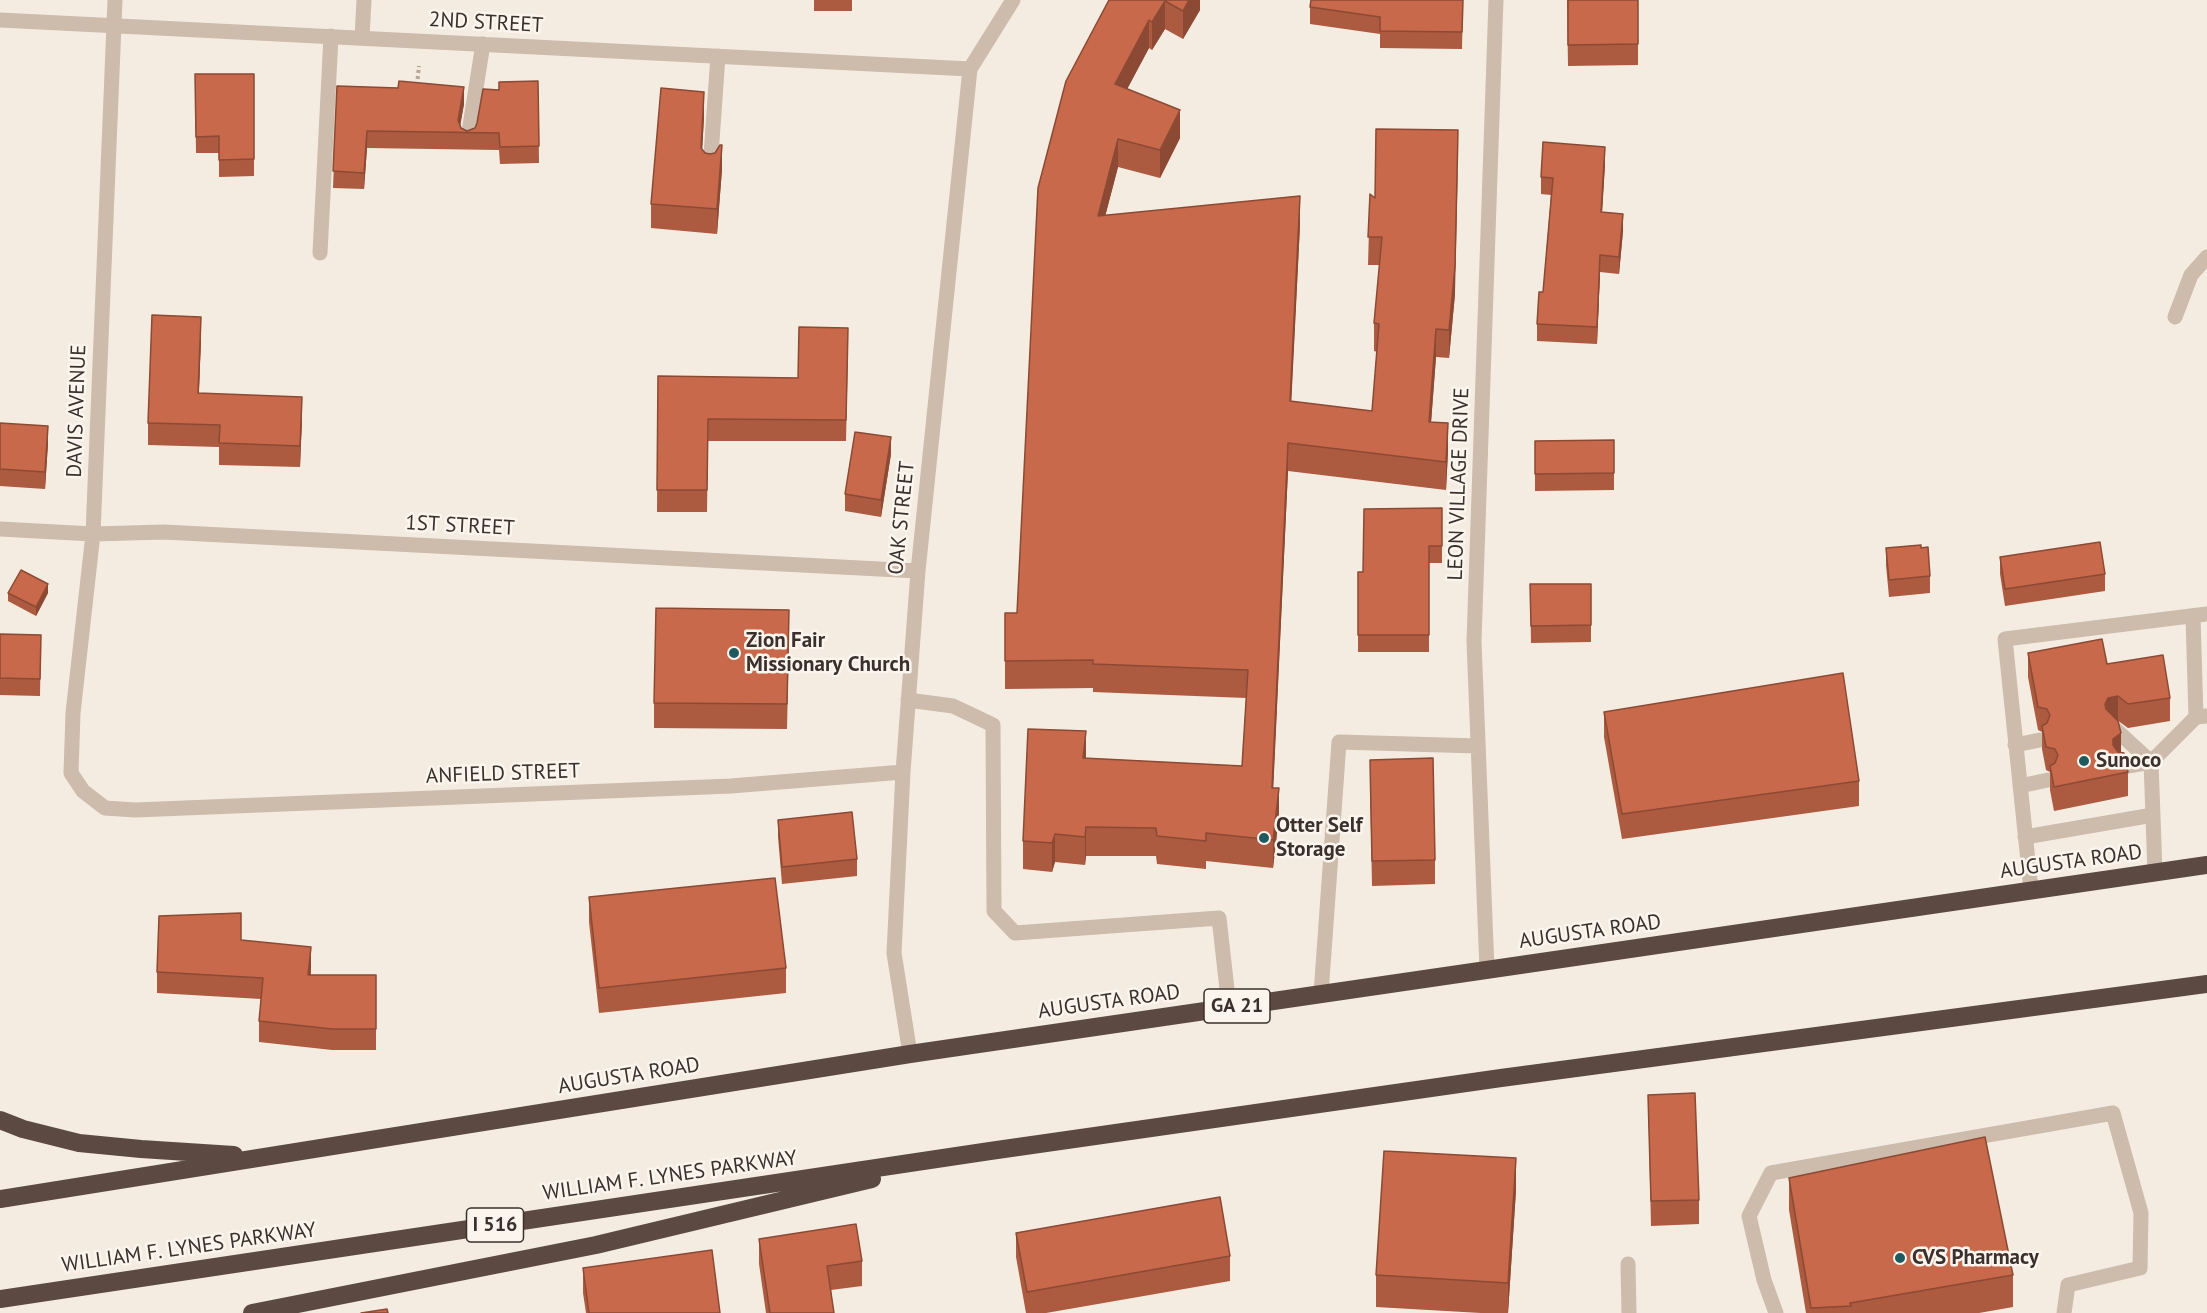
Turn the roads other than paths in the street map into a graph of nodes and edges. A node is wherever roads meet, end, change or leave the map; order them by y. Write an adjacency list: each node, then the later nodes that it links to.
1 (115, 0): 6 (street, DAVIS AVENUE)
2 (364, 0): 8 (street)
3 (1013, 0): 11 (street, OAK STREET)
4 (1496, 0): 26 (street, LEON VILLAGE DRIVE)
5 (0, 20): 6 (street, 2ND STREET)
6 (114, 25): 7 (street, 2ND STREET); 18 (street, DAVIS AVENUE)
7 (331, 36): 8 (street, 2ND STREET); 14 (street)
8 (362, 38): 9 (street, 2ND STREET)
9 (483, 44): 10 (street, 2ND STREET); 12 (street)
10 (718, 56): 11 (street, 2ND STREET); 13 (street)
11 (970, 69): 19 (street, OAK STREET)
12 (468, 138)
13 (710, 169)
14 (320, 253)
15 (2207, 257): 16 (street)
16 (2175, 316)
17 (0, 529): 18 (street, 1ST STREET)
18 (93, 534): 19 (street, 1ST STREET); 32 (street, DAVIS AVENUE)
19 (918, 571): 21 (street, OAK STREET)
20 (2200, 615): 22 (street); 25 (street)
21 (908, 700): 29 (street, OAK STREET); 41 (street)
22 (2201, 716): 27 (street)
23 (2115, 729): 27 (street)
24 (2040, 740): 25 (street)
25 (2015, 745): 31 (street)
26 (1478, 746): 38 (street, LEON VILLAGE DRIVE); 40 (street)
27 (2151, 762): 28 (street); 33 (street)
28 (2122, 767)
29 (903, 772): 32 (street, ANFIELD STREET); 42 (street, OAK STREET)
30 (2048, 780): 31 (street)
31 (2020, 786): 34 (street)
32 (105, 808)
33 (2153, 815): 34 (street); 36 (street)
34 (2025, 837): 37 (street)
35 (2207, 865): 36 (highway, AUGUSTA ROAD / GA 21)
36 (2155, 872): 37 (highway, AUGUSTA ROAD / GA 21)
37 (2031, 890): 38 (highway, AUGUSTA ROAD / GA 21)
38 (1487, 970): 40 (highway, AUGUSTA ROAD / GA 21)
39 (2207, 984): 44 (highway)
40 (1321, 994): 41 (highway, AUGUSTA ROAD / GA 21)
41 (1229, 1007): 42 (highway, AUGUSTA ROAD / GA 21)
42 (910, 1054): 45 (highway, AUGUSTA ROAD / GA 21)
43 (0, 1120): 45 (highway)
44 (990, 1151): 48 (highway, WILLIAM F. LYNES PARKWAY / I 516); 49 (highway)
45 (269, 1157): 46 (highway)
46 (0, 1199)
47 (1628, 1264): 50 (street)
48 (0, 1299)
49 (252, 1313)
50 (1629, 1313)
51 (1776, 1313): 52 (street)
52 (2064, 1313)

